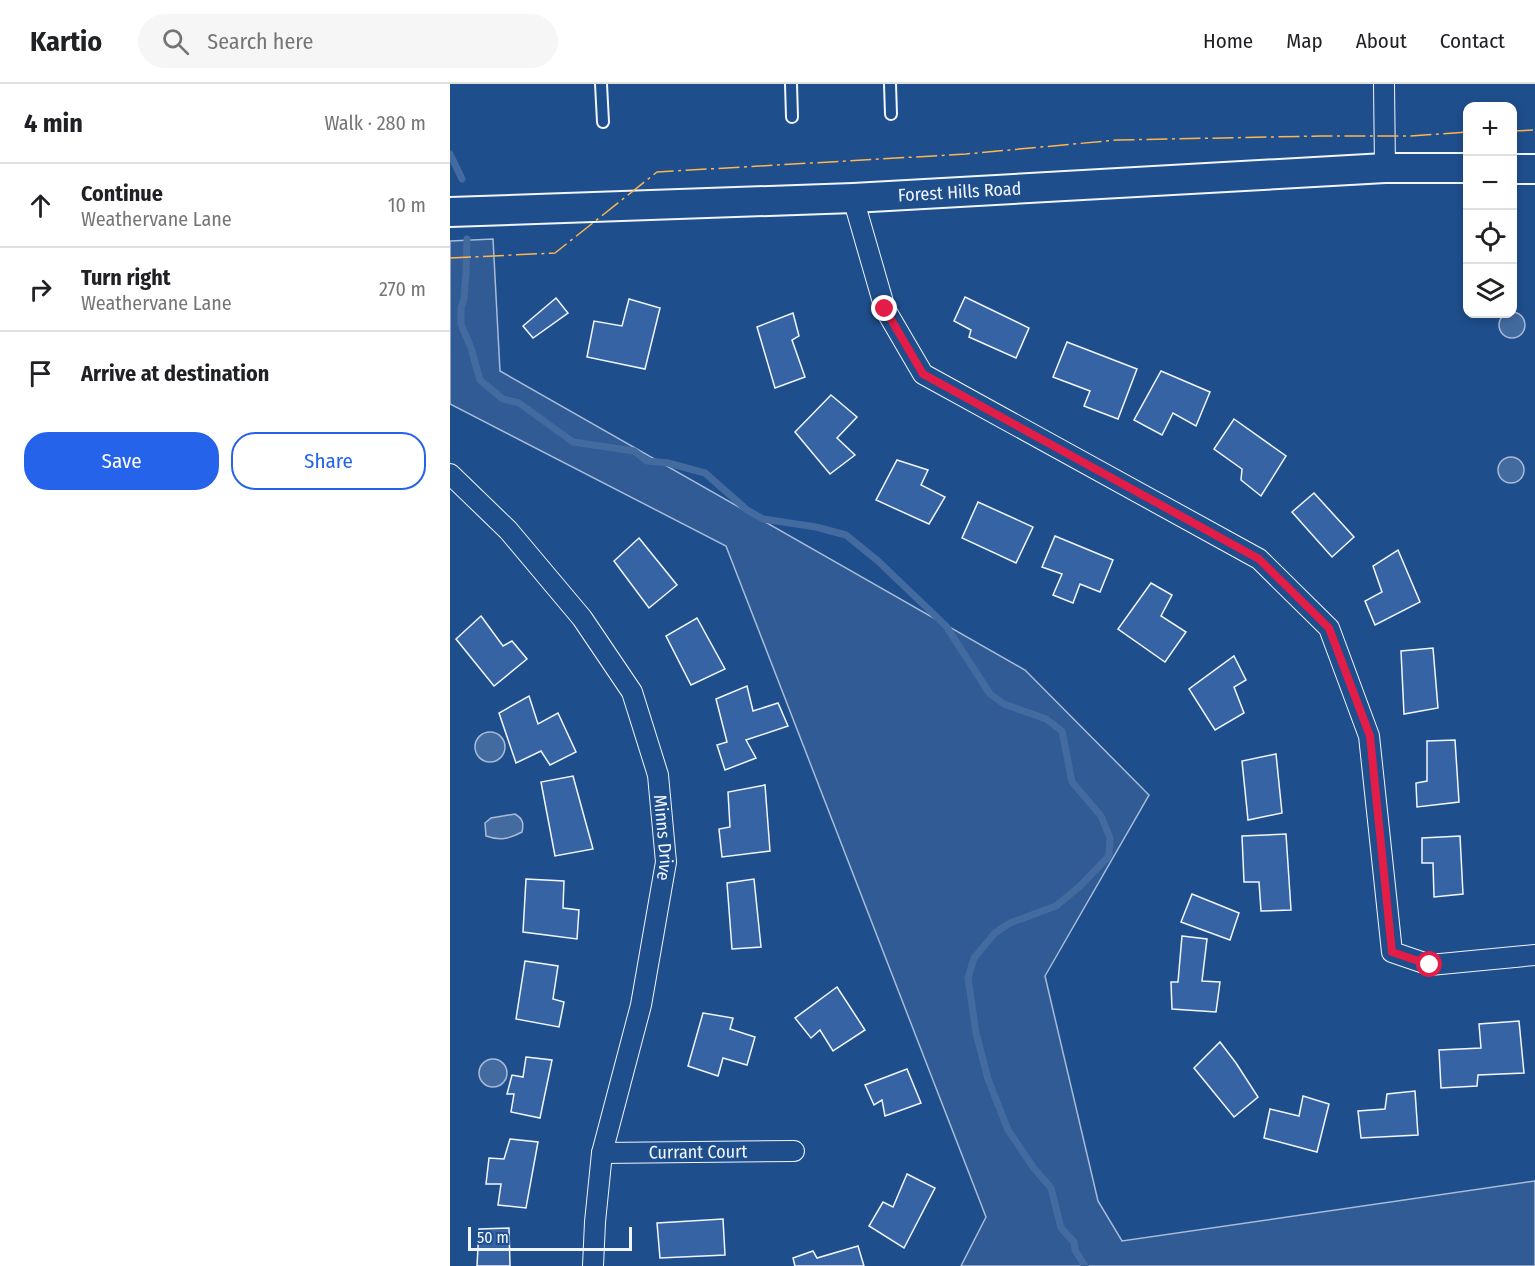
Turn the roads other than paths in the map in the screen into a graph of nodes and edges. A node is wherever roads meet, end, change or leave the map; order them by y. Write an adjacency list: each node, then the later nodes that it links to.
1 (601, 84): 7 (lane)
2 (791, 84): 6 (lane)
3 (890, 84): 5 (lane)
4 (1384, 84): 8 (street)
5 (891, 114)
6 (792, 117)
7 (603, 122)
8 (1385, 168): 9 (street, Forest Hills Road); 12 (street, Forest Hills Road)
9 (1463, 168)
10 (1517, 169): 11 (street)
11 (1535, 169)
12 (853, 198): 13 (street, Forest Hills Road); 15 (street)
13 (450, 212)
14 (450, 474): 17 (street, Minns Drive)
15 (1535, 956)
16 (794, 1151): 17 (street, Currant Court)
17 (602, 1153): 18 (street, Minns Drive)
18 (593, 1266)

